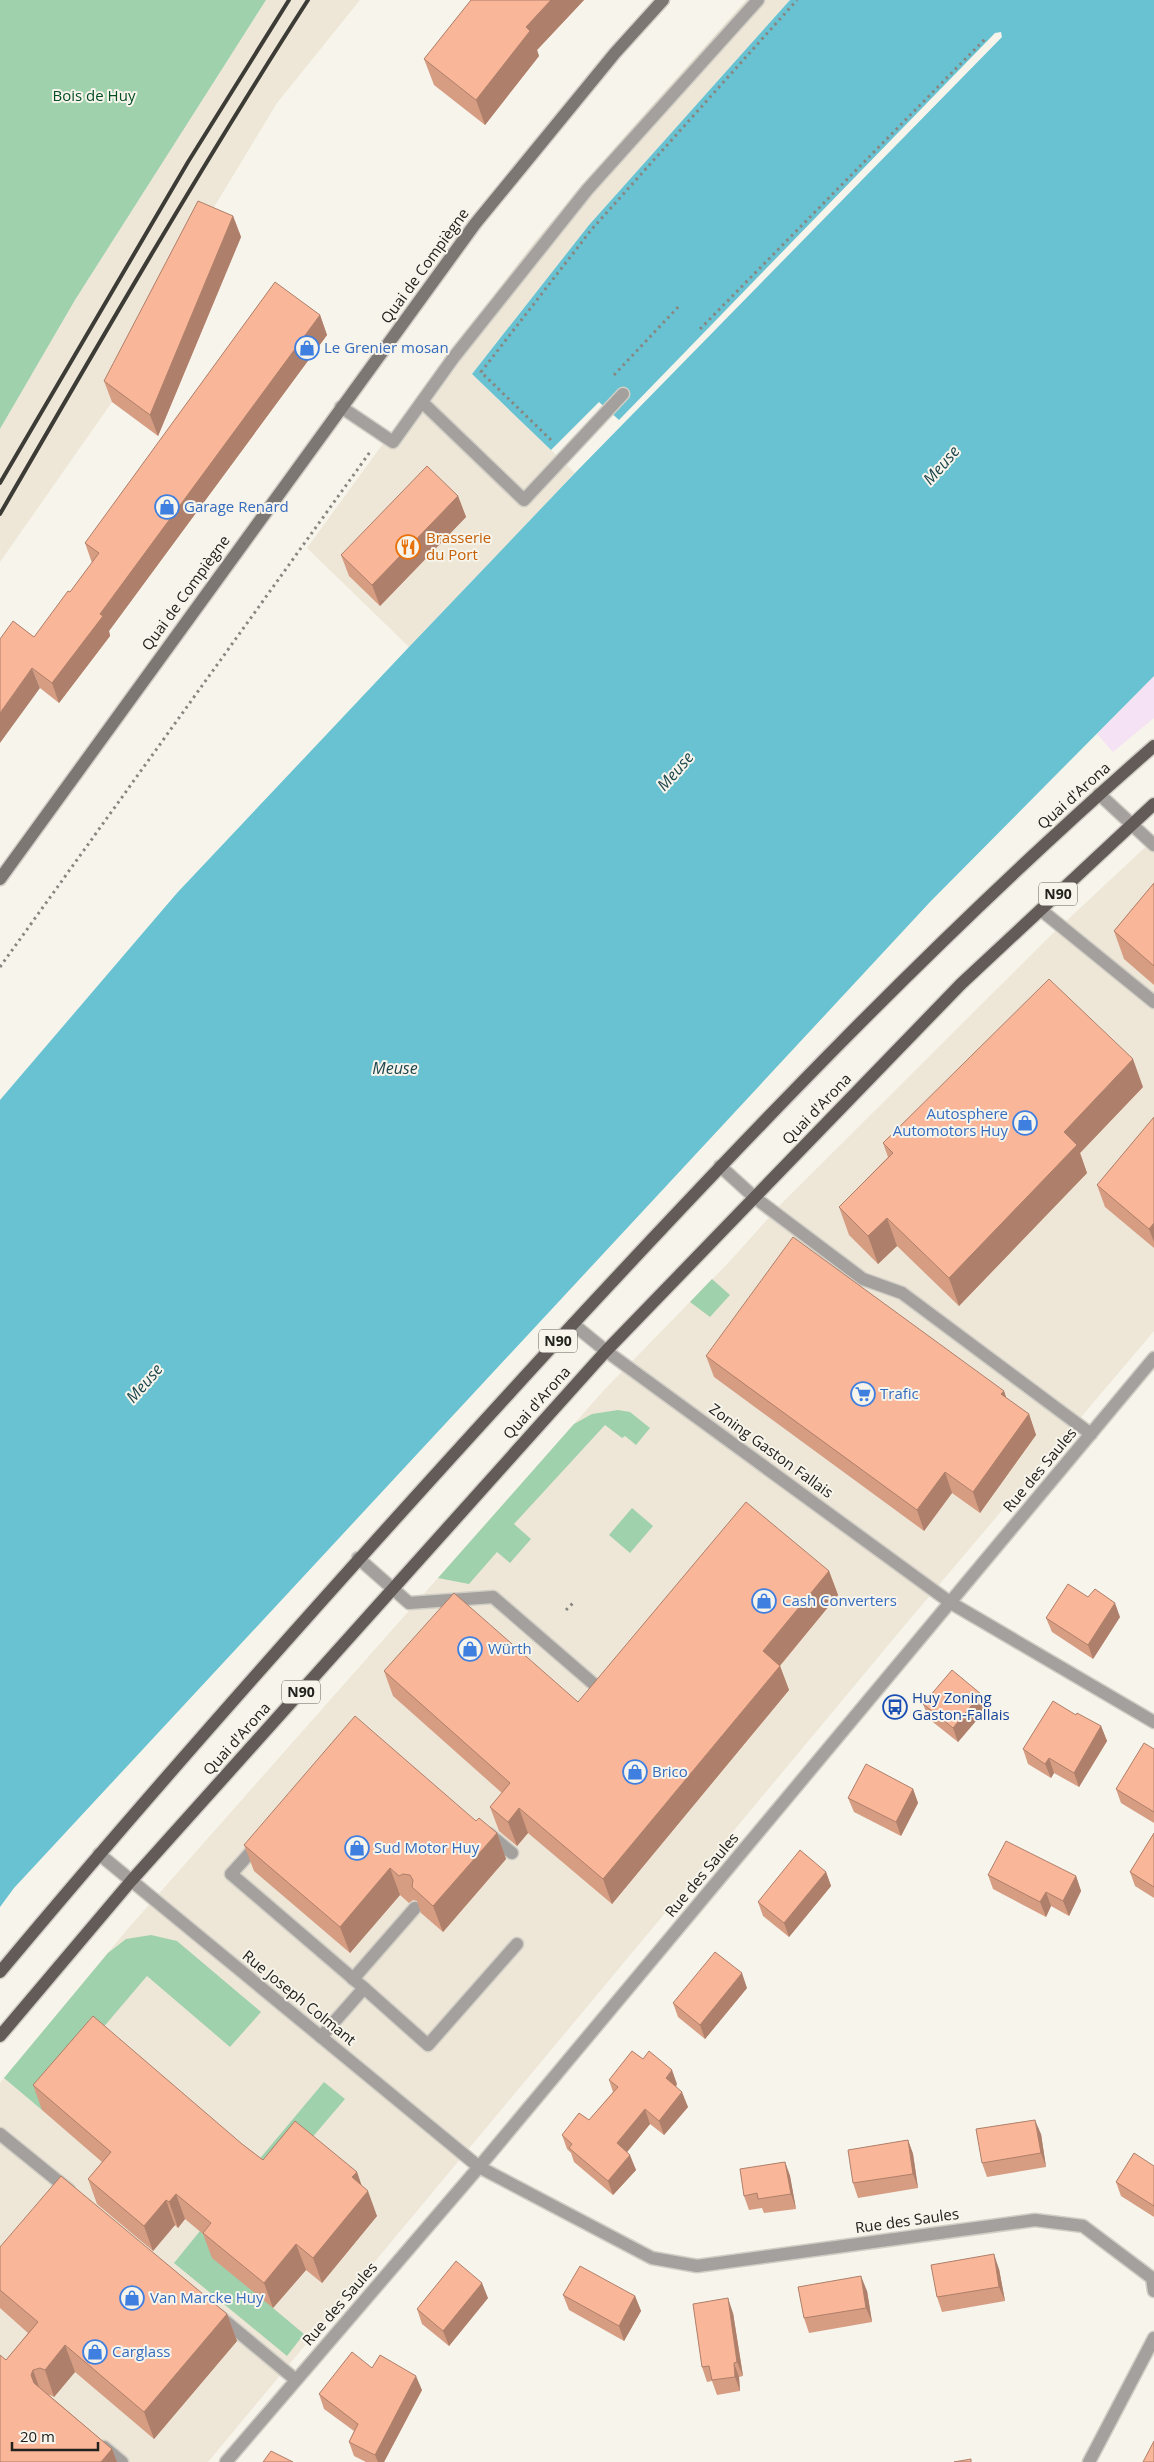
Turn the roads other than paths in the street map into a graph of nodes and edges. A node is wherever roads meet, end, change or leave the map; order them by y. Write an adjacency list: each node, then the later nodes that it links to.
1 (663, 0): 5 (main road, Quai de Compiègne)
2 (758, 0): 4 (street)
3 (623, 394): 4 (street)
4 (422, 402): 5 (street)
5 (341, 407): 11 (main road, Quai de Compiègne)
6 (1154, 746): 7 (main road, Quai d'Arona / N90)
7 (1099, 794): 9 (street); 14 (main road, Quai d'Arona / N90)
8 (1154, 804): 9 (main road, Quai d'Arona / N90)
9 (1132, 825): 10 (street); 12 (main road, Quai d'Arona / N90)
10 (1154, 845)
11 (0, 879)
12 (1041, 910): 13 (street); 15 (main road, Quai d'Arona / N90)
13 (1154, 1002)
14 (720, 1166): 15 (street); 16 (main road, Quai d'Arona / N90)
15 (754, 1197): 17 (main road, Quai d'Arona / N90); 19 (street)
16 (573, 1324): 17 (street, Zoning Gaston Fallais); 20 (main road, Quai d'Arona / N90)
17 (606, 1351): 21 (main road, Quai d'Arona / N90); 22 (street, Zoning Gaston Fallais)
18 (1154, 1358): 19 (street, Rue des Saules)
19 (1091, 1434): 22 (street, Rue des Saules)
20 (358, 1558): 21 (street); 28 (main road, Quai d'Arona / N90)
21 (393, 1589): 23 (street); 29 (main road, Quai d'Arona / N90)
22 (951, 1603): 24 (street); 38 (street, Rue des Saules)
23 (596, 1686)
24 (1154, 1722)
25 (482, 1828): 27 (street)
26 (270, 1830): 33 (street)
27 (512, 1853)
28 (99, 1854): 29 (street, Rue Joseph Colmant); 32 (main road, Quai d'Arona / N90)
29 (131, 1881): 35 (main road, Quai d'Arona / N90); 36 (street, Rue Joseph Colmant)
30 (416, 1908): 33 (street)
31 (517, 1944): 34 (street)
32 (0, 1972)
33 (353, 1979): 34 (street)
34 (364, 1988): 36 (street)
35 (0, 2036)
36 (321, 2037): 38 (street, Rue Joseph Colmant)
37 (0, 2134): 39 (street)
38 (479, 2167): 40 (street, Rue des Saules); 43 (street, Rue des Saules)
39 (76, 2196)
40 (1154, 2291)
41 (205, 2304): 43 (street)
42 (1154, 2338): 47 (street)
43 (296, 2380): 46 (street, Rue des Saules)
44 (93, 2438): 45 (street)
45 (122, 2462)
46 (226, 2462)
47 (1089, 2462)

